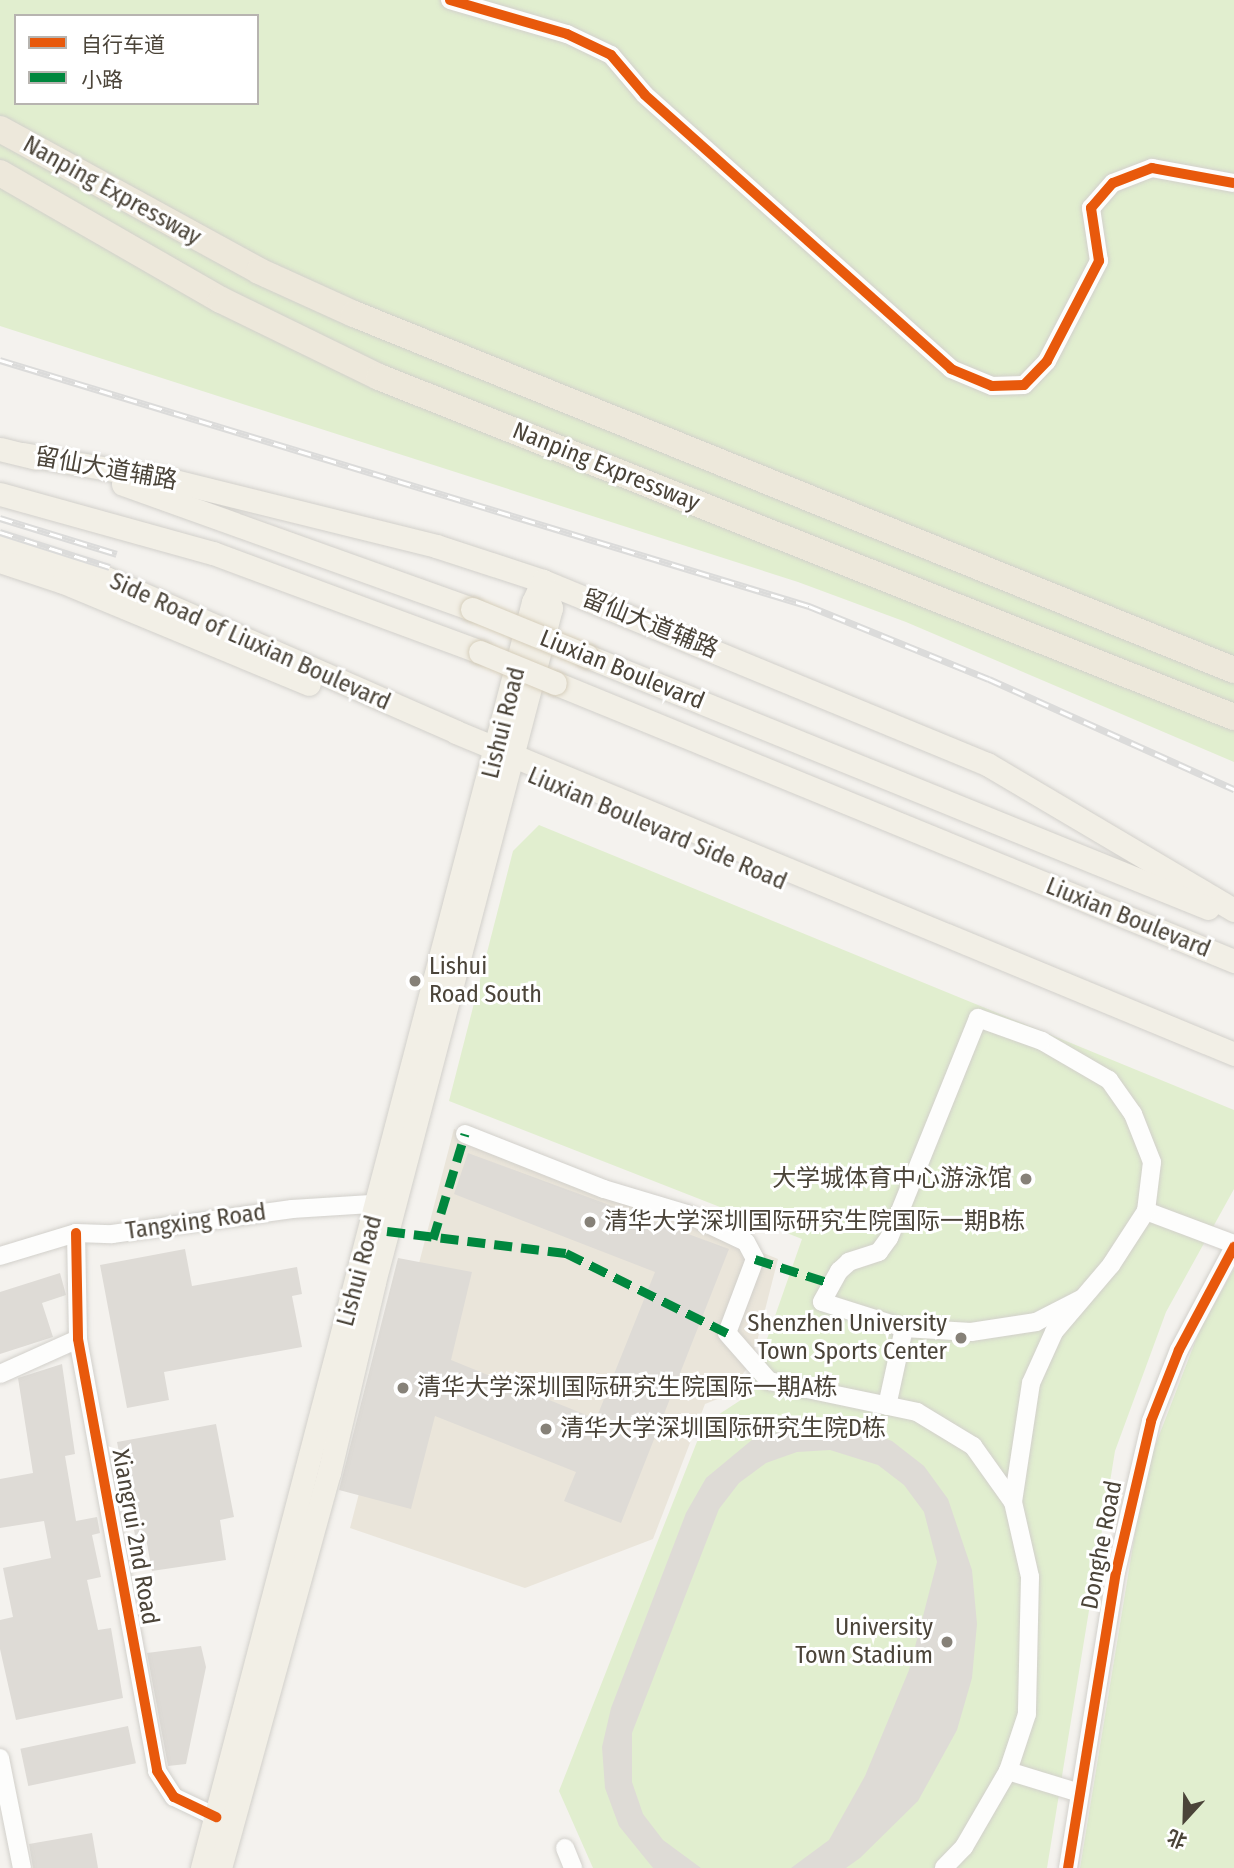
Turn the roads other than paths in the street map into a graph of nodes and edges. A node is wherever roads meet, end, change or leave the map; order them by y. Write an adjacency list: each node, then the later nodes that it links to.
1 (450, 0): 4 (street)
2 (0, 129): 11 (highway, Nanping Expressway)
3 (0, 173): 12 (highway, Nanping Expressway)
4 (1234, 183)
5 (0, 449): 6 (main road, Liuxian Boulevard)
6 (23, 454): 10 (main road, 留仙大道辅路); 15 (main road, Liuxian Boulevard, bridge)
7 (0, 494): 16 (main road, Liuxian Boulevard, bridge)
8 (0, 544): 13 (main road, Side Road of Liuxian Boulevard)
9 (0, 561): 13 (main road, Liuxian Boulevard Side Road)
10 (543, 581): 13 (main road, Lishui Road); 14 (main road, 留仙大道辅路)
11 (1234, 670)
12 (1234, 717)
13 (503, 759): 17 (main road, Liuxian Boulevard Side Road); 18 (main road, Liuxian Boulevard Side Road); 20 (main road, Lishui Road)
14 (1234, 910)
15 (1234, 918)
16 (1234, 961)
17 (1234, 1054)
18 (1234, 1070)
19 (465, 1134): 29 (street)
20 (386, 1203): 22 (street, Tangxing Road); 34 (main road, Lishui Road); 39 (main road, Lishui Road)
21 (1146, 1211): 23 (street); 25 (street); 26 (street)
22 (76, 1233): 24 (street, Tangxing Road); 27 (street, Xiangrui 2nd Road)
23 (1234, 1246): 33 (street, Donghe Road)
24 (0, 1256)
25 (1081, 1299): 26 (street); 30 (street)
26 (904, 1328): 29 (street)
27 (78, 1339): 28 (street); 34 (street, Xiangrui 2nd Road)
28 (0, 1374)
29 (887, 1406): 30 (street)
30 (1013, 1502): 32 (street)
31 (0, 1758): 37 (street)
32 (1008, 1770): 33 (street); 35 (street)
33 (1080, 1793): 43 (street, Donghe Road)
34 (216, 1817): 38 (main road, Lishui Road)
35 (964, 1847): 41 (street); 42 (street)
36 (565, 1848): 40 (street)
37 (22, 1868)
38 (202, 1868)
39 (220, 1868)
40 (573, 1868)
41 (944, 1868)
42 (953, 1868)
43 (1068, 1868)

